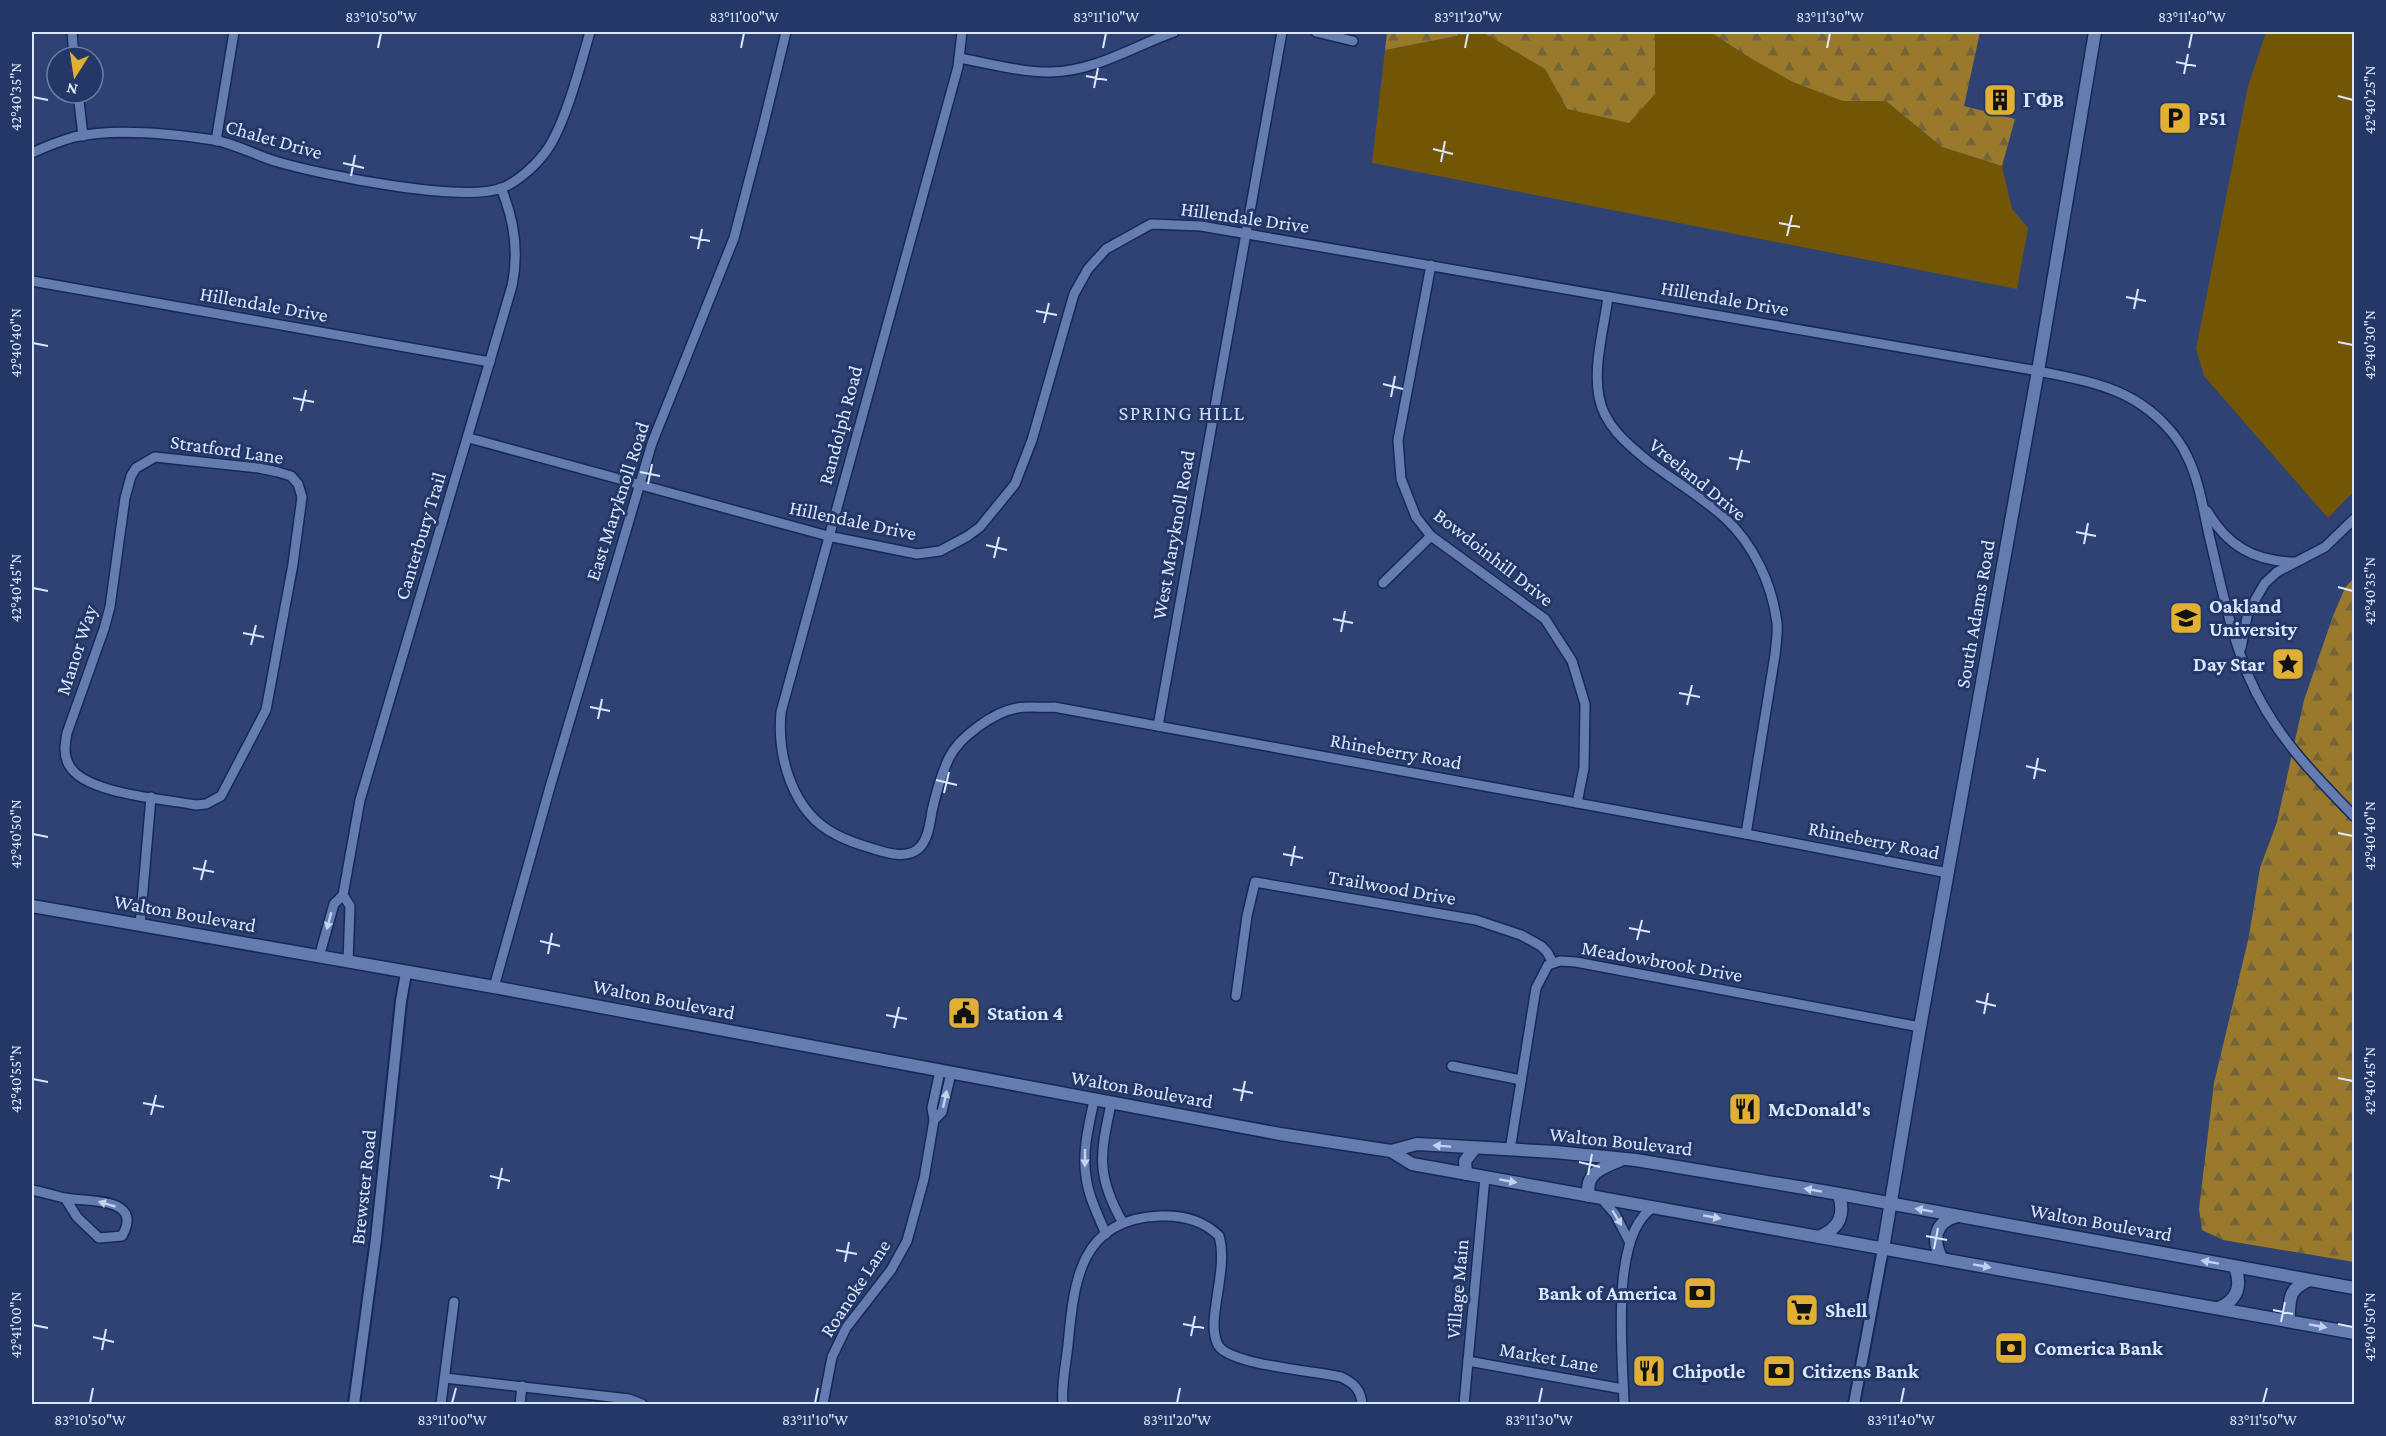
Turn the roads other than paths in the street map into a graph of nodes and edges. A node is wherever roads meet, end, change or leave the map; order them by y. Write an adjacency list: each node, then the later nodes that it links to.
1 (234, 32): 13 (street)
2 (590, 32): 15 (street, Chalet Drive)
3 (786, 32): 24 (street, East Maryknoll Road)
4 (962, 32): 10 (street, Randolph Road)
5 (1174, 32): 10 (street)
6 (1282, 32): 16 (street, West Maryknoll Road)
7 (1316, 32): 9 (street)
8 (2095, 32): 21 (main road, South Adams Road)
9 (1353, 40)
10 (959, 58): 27 (street, Randolph Road)
11 (79, 105): 12 (street)
12 (83, 136): 13 (street, Chalet Drive); 14 (street, Chalet Drive)
13 (216, 141): 15 (street, Chalet Drive)
14 (32, 153)
15 (501, 188): 20 (street, Canterbury Trail)
16 (1245, 234): 17 (street, Hillendale Drive); 27 (street, Hillendale Drive); 32 (street, West Maryknoll Road)
17 (1431, 265): 19 (street, Hillendale Drive); 28 (street, Bowdoinhill Drive)
18 (32, 281): 20 (street, Hillendale Drive)
19 (1608, 297): 21 (street, Hillendale Drive); 36 (street, Vreeland Drive)
20 (490, 362): 22 (street, Canterbury Trail)
21 (2038, 371): 25 (street, Hillendale Drive); 38 (main road, South Adams Road)
22 (469, 438): 24 (street, Hillendale Drive); 39 (street, Canterbury Trail)
23 (145, 463): 33 (street, Manor Way); 33 (street, Stratford Lane)
24 (640, 484): 27 (street, Hillendale Drive); 46 (street, East Maryknoll Road)
25 (2201, 501): 29 (street); 31 (street, Hillendale Drive)
26 (2355, 519): 29 (street)
27 (828, 536): 37 (street, Randolph Road)
28 (1431, 536): 30 (street); 34 (street, Bowdoinhill Drive)
29 (2295, 562): 31 (street)
30 (1383, 584)
31 (2241, 656): 35 (street, Hillendale Drive)
32 (1158, 726): 34 (street, Rhineberry Road); 37 (street, Rhineberry Road)
33 (151, 797): 41 (street)
34 (1577, 802): 36 (street, Rhineberry Road)
35 (2355, 816)
36 (1746, 834): 38 (street, Rhineberry Road)
37 (918, 849)
38 (1948, 873): 48 (main road, South Adams Road)
39 (343, 895): 42 (street, Canterbury Trail, one-way to 42); 43 (street, Canterbury Trail)
40 (32, 906): 41 (main road, Walton Boulevard)
41 (140, 925): 42 (main road, Walton Boulevard)
42 (319, 957): 43 (main road, Walton Boulevard)
43 (348, 962): 45 (main road, Walton Boulevard)
44 (1553, 963): 47 (street, Trailwood Drive); 48 (street, Meadowbrook Drive); 51 (street, Meadowbrook Drive)
45 (406, 973): 46 (main road, Walton Boulevard); 84 (street, Brewster Road)
46 (494, 987): 50 (main road, Walton Boulevard)
47 (1236, 996)
48 (1920, 1027): 64 (main road, South Adams Road)
49 (1452, 1066): 51 (street)
50 (945, 1072): 52 (main road, Walton Boulevard); 88 (street, Roanoke Lane)
51 (1521, 1080): 55 (street, Meadowbrook Drive)
52 (1094, 1100): 53 (main road, Walton Boulevard); 68 (street, one-way to 68)
53 (1111, 1104): 56 (main road, Walton Boulevard); 67 (street)
54 (1475, 1148): 55 (main road, Walton Boulevard); 56 (main road, Walton Boulevard, one-way to 56); 58 (main road)
55 (1510, 1150): 57 (main road, Walton Boulevard)
56 (1391, 1151): 58 (main road)
57 (1625, 1159): 61 (main road, Walton Boulevard, one-way to 57); 62 (main road)
58 (1466, 1174): 59 (main road)
59 (1485, 1177): 62 (main road, one-way to 62); 80 (street, Village Main)
60 (32, 1190): 63 (street)
61 (1839, 1194): 64 (main road, Walton Boulevard); 69 (main road)
62 (1595, 1197): 65 (main road); 70 (street, one-way to 70)
63 (65, 1198): 63 (street, one-way to 63)
64 (1892, 1204): 66 (main road, Walton Boulevard, one-way to 64); 71 (main road, South Adams Road)
65 (1654, 1207): 69 (main road, one-way to 69); 70 (street)
66 (1957, 1216): 72 (main road); 73 (main road, Walton Boulevard, one-way to 66)
67 (1123, 1223): 68 (street); 90 (street)
68 (1106, 1234): 89 (street)
69 (1819, 1237): 71 (main road)
70 (1629, 1241): 83 (street)
71 (1883, 1249): 72 (main road); 93 (street)
72 (1942, 1259): 77 (main road, one-way to 77)
73 (2235, 1267): 74 (main road, Walton Boulevard); 77 (main road)
74 (2309, 1280): 75 (main road, Walton Boulevard); 78 (main road)
75 (2355, 1288)
76 (454, 1302): 81 (street)
77 (2219, 1308): 78 (main road)
78 (2288, 1321): 79 (main road, one-way to 79)
79 (2355, 1333)
80 (1468, 1361): 83 (street, Market Lane); 91 (street, Village Main)
81 (445, 1378): 82 (street); 85 (street)
82 (522, 1386): 86 (street); 87 (street)
83 (1623, 1389): 92 (street)
84 (354, 1404)
85 (441, 1404)
86 (520, 1404)
87 (642, 1404)
88 (823, 1404)
89 (1063, 1404)
90 (1362, 1404)
91 (1464, 1404)
92 (1624, 1404)
93 (1854, 1404)

